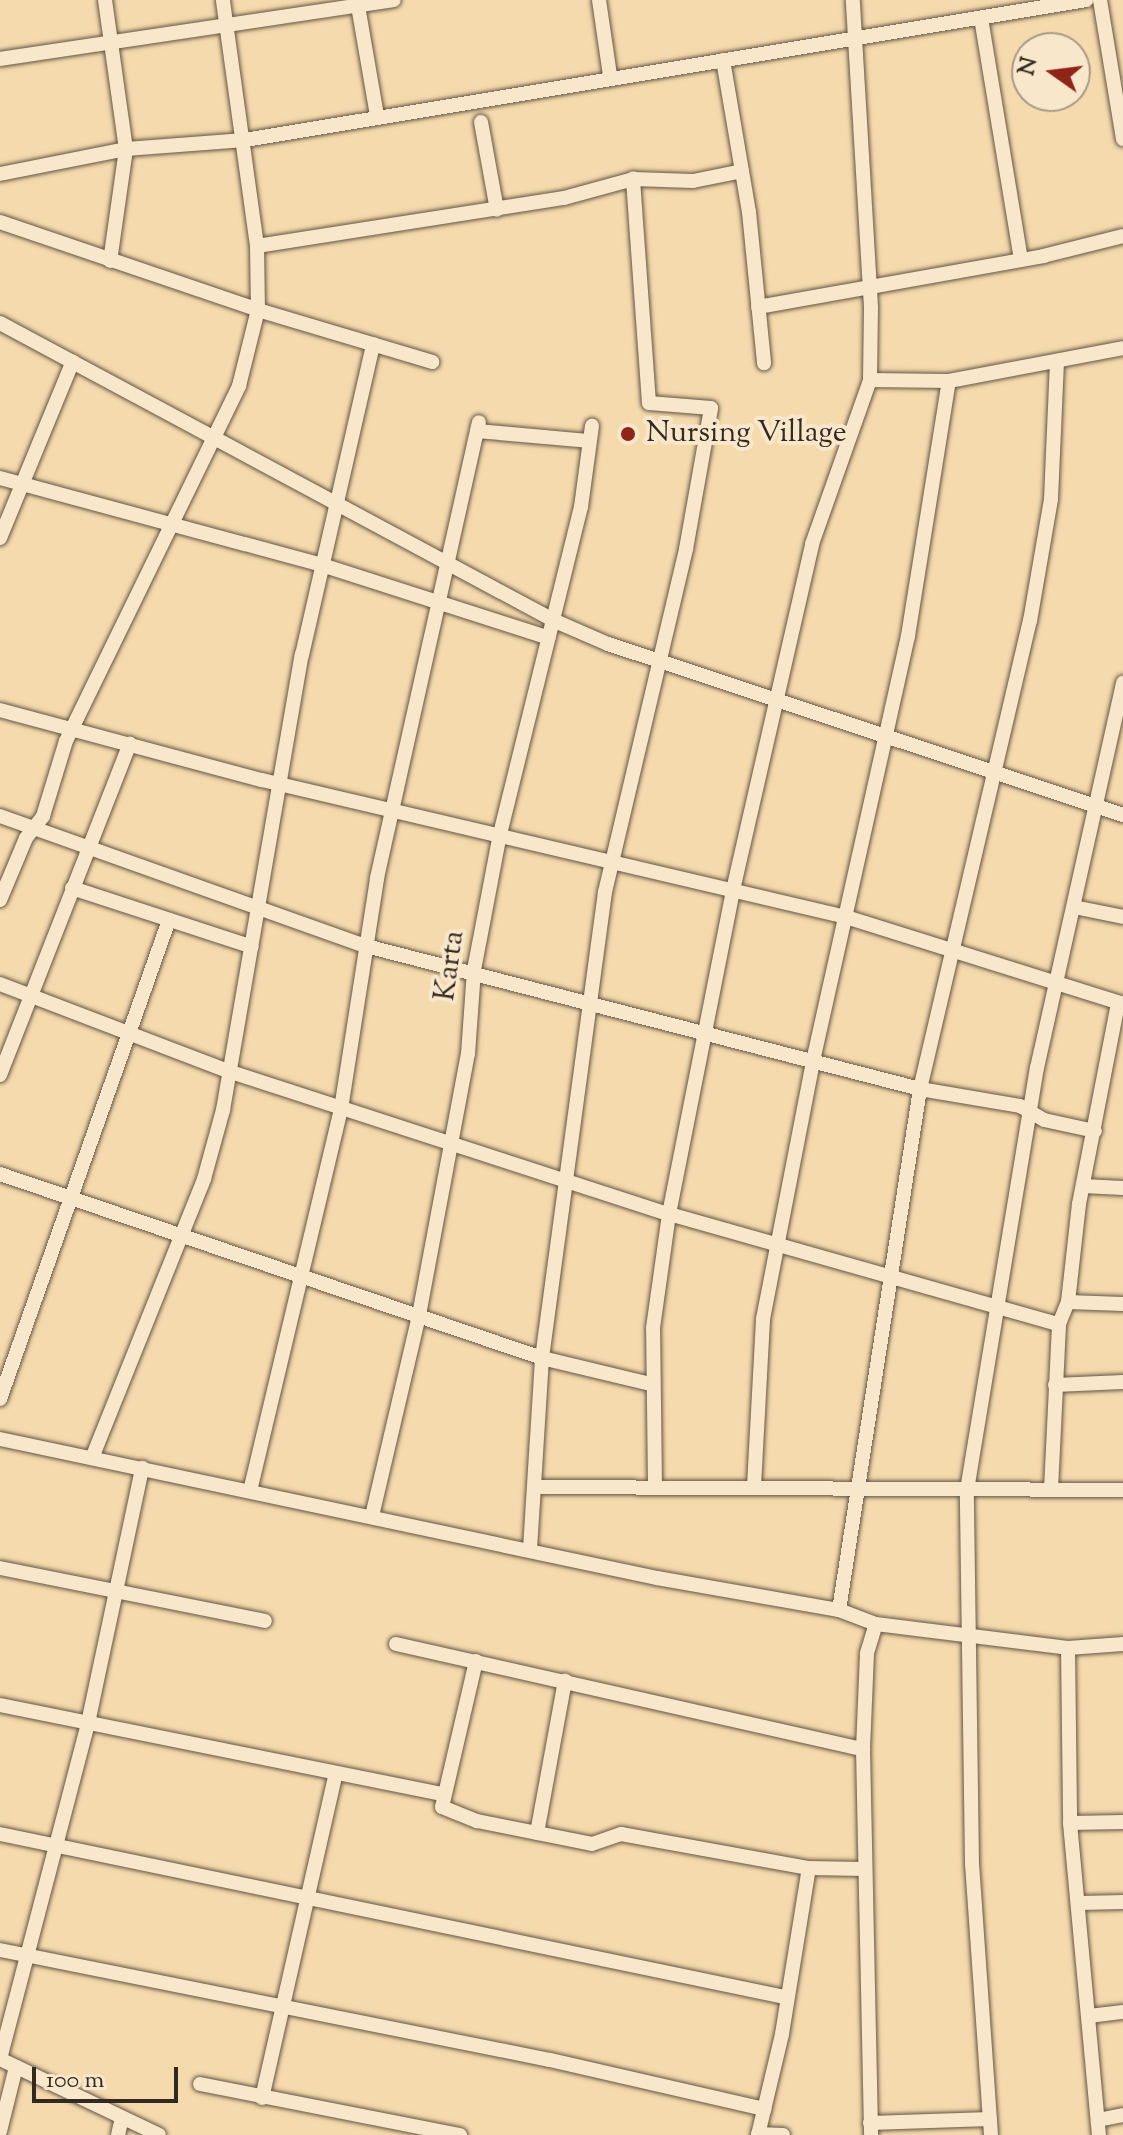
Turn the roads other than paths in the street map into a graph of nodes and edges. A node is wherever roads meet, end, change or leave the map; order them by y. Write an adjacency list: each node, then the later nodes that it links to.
1 (105, 0): 12 (street)
2 (223, 0): 10 (street)
3 (394, 0): 8 (street)
4 (599, 0): 15 (street)
5 (853, 0): 11 (street)
6 (1086, 0): 9 (street)
7 (1100, 0): 16 (street)
8 (357, 3): 10 (street); 17 (street)
9 (981, 18): 11 (street); 29 (street)
10 (228, 25): 12 (street); 20 (street)
11 (854, 40): 14 (street); 31 (street)
12 (110, 42): 13 (street); 21 (street)
13 (0, 59)
14 (723, 60): 15 (street); 22 (street)
15 (610, 75): 17 (street)
16 (1120, 103): 19 (street)
17 (377, 116): 20 (street)
18 (481, 122): 25 (street)
19 (1123, 139)
20 (245, 140): 21 (street); 28 (street)
21 (126, 149): 23 (street); 30 (street)
22 (742, 171): 24 (street); 32 (street)
23 (0, 174)
24 (633, 179): 25 (street); 56 (street)
25 (497, 210): 28 (street)
26 (0, 222): 30 (street)
27 (1123, 236): 29 (street)
28 (257, 246): 33 (street)
29 (1021, 259): 31 (street)
30 (110, 261): 33 (street)
31 (869, 284): 32 (street); 41 (street)
32 (758, 307): 39 (street)
33 (258, 310): 35 (street); 44 (street)
34 (0, 323): 37 (street)
35 (373, 344): 38 (street); 48 (street)
36 (1123, 348): 40 (street)
37 (73, 361): 44 (street); 47 (street)
38 (432, 362)
39 (764, 363)
40 (1057, 363): 42 (street); 63 (street)
41 (870, 380): 42 (street); 58 (street)
42 (949, 381): 61 (street)
43 (592, 426): 45 (street, Karta)
44 (215, 437): 48 (street); 49 (street)
45 (588, 441): 52 (street); 54 (street, Karta)
46 (0, 478): 47 (street)
47 (22, 484): 49 (street); 50 (street)
48 (336, 502): 51 (street); 52 (street)
49 (174, 523): 51 (street); 60 (street)
50 (0, 538)
51 (322, 565): 53 (street); 64 (street)
52 (450, 565): 53 (street); 54 (street)
53 (439, 602): 55 (street); 66 (street)
54 (555, 621): 55 (street, Karta); 56 (street)
55 (549, 638): 70 (street, Karta)
56 (658, 660): 58 (street); 72 (street)
57 (1123, 682): 65 (street)
58 (778, 698): 61 (street); 74 (street)
59 (0, 710): 60 (street)
60 (73, 728): 62 (street); 69 (street)
61 (885, 738): 63 (street); 78 (street)
62 (130, 744): 64 (street); 71 (street)
63 (991, 772): 65 (street); 83 (street)
64 (281, 784): 66 (street); 77 (street)
65 (1098, 808): 67 (street); 76 (street)
66 (392, 809): 70 (street); 81 (street)
67 (1123, 815)
68 (0, 816): 69 (street)
69 (34, 828): 71 (street); 75 (street)
70 (500, 834): 72 (street); 84 (street, Karta)
71 (90, 848): 73 (street); 77 (street)
72 (612, 859): 74 (street); 88 (street)
73 (72, 888): 80 (street); 87 (street)
74 (733, 890): 78 (street); 91 (street)
75 (0, 900)
76 (1074, 907): 79 (street); 86 (street)
77 (258, 910): 81 (street); 82 (street)
78 (846, 917): 83 (street); 92 (street)
79 (1123, 917)
80 (169, 920): 82 (street); 90 (street)
81 (366, 946): 84 (street); 96 (street)
82 (252, 947): 93 (street)
83 (949, 951): 86 (street); 95 (street)
84 (474, 970): 88 (street); 99 (street, Karta)
85 (0, 984): 87 (street)
86 (1056, 985): 89 (street); 97 (street)
87 (29, 995): 90 (street); 94 (street)
88 (589, 1003): 91 (street); 101 (street)
89 (1120, 1003): 98 (street)
90 (131, 1031): 93 (street); 104 (street)
91 (707, 1036): 92 (street); 105 (street)
92 (813, 1061): 95 (street); 107 (street)
93 (231, 1072): 96 (street); 106 (street)
94 (0, 1075)
95 (920, 1089): 97 (street); 109 (street)
96 (341, 1109): 99 (street); 108 (street)
97 (1031, 1113): 98 (street); 112 (street)
98 (1095, 1131): 102 (street)
99 (451, 1141): 101 (street); 113 (street, Karta)
100 (0, 1174): 104 (street)
101 (564, 1181): 105 (street); 115 (street)
102 (1083, 1186): 103 (street); 110 (street)
103 (1123, 1188)
104 (71, 1199): 106 (street); 119 (street)
105 (669, 1214): 107 (street); 117 (street)
106 (181, 1236): 108 (street); 121 (street)
107 (777, 1248): 109 (street); 124 (street)
108 (301, 1275): 113 (street); 130 (street)
109 (890, 1278): 112 (street); 126 (street)
110 (1068, 1302): 111 (street); 114 (street)
111 (1123, 1304)
112 (997, 1305): 114 (street); 128 (street)
113 (419, 1315): 115 (street); 131 (street, Karta)
114 (1059, 1324): 118 (street)
115 (542, 1358): 117 (street); 125 (street)
116 (1123, 1382): 118 (street)
117 (650, 1384): 123 (street)
118 (1055, 1385): 127 (street)
119 (0, 1399)
120 (0, 1439): 121 (street)
121 (92, 1458): 122 (street)
122 (142, 1468): 130 (street); 134 (street)
123 (655, 1485): 124 (street); 125 (street)
124 (754, 1486): 126 (street)
125 (535, 1487): 132 (street)
126 (859, 1488): 128 (street); 135 (street)
127 (1051, 1489): 128 (street); 129 (street)
128 (967, 1490): 138 (street)
129 (1123, 1490)
130 (250, 1491): 131 (street)
131 (372, 1516): 132 (street)
132 (530, 1549): 135 (street)
133 (0, 1568): 134 (street)
134 (116, 1592): 136 (street); 145 (street)
135 (839, 1610): 137 (street)
136 (265, 1621)
137 (876, 1624): 138 (street); 146 (street)
138 (969, 1639): 141 (street); 172 (street)
139 (396, 1644): 142 (street)
140 (1123, 1644): 141 (street)
141 (1068, 1648): 150 (street)
142 (476, 1661): 143 (street); 148 (street)
143 (565, 1681): 146 (street); 151 (street)
144 (0, 1705): 145 (street)
145 (88, 1723): 147 (street); 153 (street)
146 (863, 1749): 155 (street)
147 (336, 1773): 148 (street); 156 (street)
148 (443, 1794): 151 (street)
149 (1123, 1822): 150 (street)
150 (1070, 1823): 158 (street)
151 (537, 1833): 154 (street)
152 (0, 1834): 153 (street)
153 (58, 1847): 156 (street); 160 (street)
154 (809, 1868): 155 (street); 161 (street)
155 (864, 1869): 175 (street)
156 (306, 1899): 161 (street); 162 (street)
157 (1123, 1902): 158 (street)
158 (1080, 1903): 164 (street)
159 (0, 1950): 160 (street)
160 (28, 1955): 162 (street); 165 (street)
161 (785, 1997): 169 (street)
162 (281, 2009): 168 (street); 169 (street)
163 (1123, 2012): 164 (street)
164 (1089, 2016): 174 (street)
165 (0, 2059): 166 (street)
166 (16, 2067): 171 (street); 173 (street)
167 (200, 2084): 168 (street)
168 (262, 2098): 179 (street)
169 (764, 2109): 176 (street)
170 (1123, 2115): 174 (street)
171 (122, 2118): 177 (street); 178 (street)
172 (990, 2119): 175 (street); 181 (street)
173 (1, 2124)
174 (1099, 2127)
175 (870, 2132)
176 (758, 2134): 180 (street)
177 (118, 2135)
178 (159, 2135)
179 (460, 2135)
180 (783, 2135)
181 (991, 2135)

